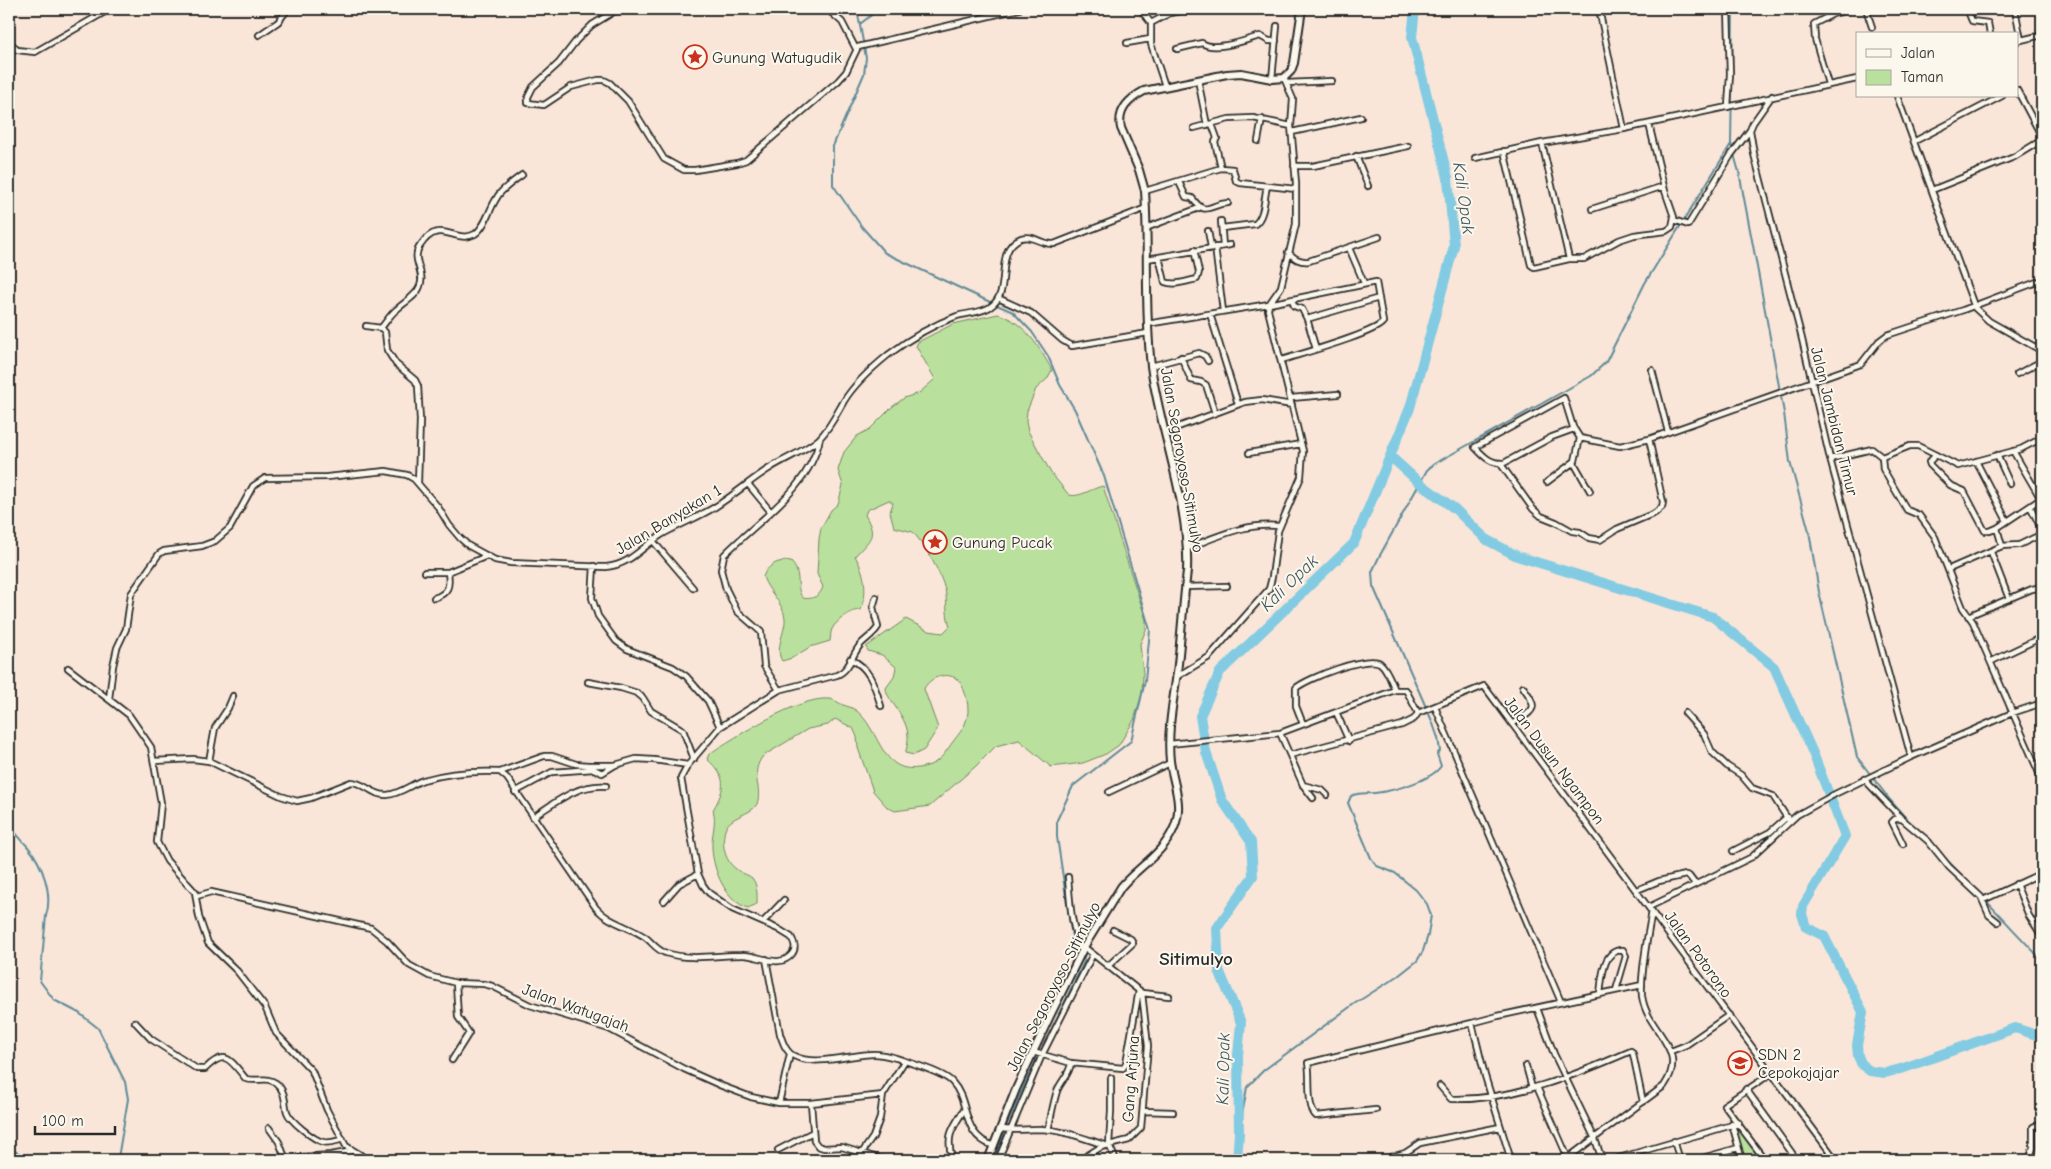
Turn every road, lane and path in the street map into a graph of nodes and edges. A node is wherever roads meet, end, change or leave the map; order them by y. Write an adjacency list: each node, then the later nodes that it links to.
1 (110, 9): 26 (street)
2 (288, 9): 22 (street)
3 (628, 9): 28 (street)
4 (828, 9): 28 (street)
5 (1019, 9): 28 (street)
6 (1140, 9): 16 (street)
7 (1191, 9): 15 (street)
8 (1302, 9): 33 (main road)
9 (1599, 9): 48 (street)
10 (1728, 9): 41 (street)
11 (1850, 9): 35 (street)
12 (1866, 9): 18 (street)
13 (1967, 9): 19 (street)
14 (2015, 9): 20 (street)
15 (1179, 10): 16 (street)
16 (1152, 23): 23 (street)
17 (1277, 26): 24 (street)
18 (1872, 27)
19 (1990, 32)
20 (2018, 32)
21 (2042, 35): 25 (street)
22 (260, 36)
23 (1150, 39): 27 (street); 36 (street)
24 (1276, 40): 29 (street); 31 (street)
25 (2019, 40)
26 (9, 41)
27 (1127, 43)
28 (856, 49)
29 (1177, 49)
30 (1856, 78): 35 (street)
31 (1272, 79): 32 (main road, Jalan Segoroyoso-Sitimulyo); 33 (main road, Jalan Segoroyoso-Sitimulyo)
32 (1198, 80): 36 (main road, Jalan Segoroyoso-Sitimulyo); 44 (street)
33 (1286, 81): 34 (street); 47 (street)
34 (1332, 81)
35 (1828, 84): 38 (street)
36 (1164, 86): 67 (main road, Jalan Segoroyoso-Sitimulyo)
37 (2018, 92): 50 (street)
38 (1772, 96): 41 (street); 49 (street)
39 (1898, 98): 52 (street)
40 (1998, 98): 52 (street)
41 (1732, 106): 45 (street)
42 (1361, 116): 47 (street)
43 (1262, 119): 44 (street); 47 (street); 51 (street)
44 (1210, 124): 46 (street); 59 (street)
45 (1649, 124): 48 (street); 64 (street)
46 (1194, 128)
47 (1292, 129): 58 (street)
48 (1624, 129): 53 (street)
49 (1750, 130): 73 (street); 112 (street, Jalan Jambidan Timur)
50 (2042, 138): 66 (street)
51 (1258, 141)
52 (1914, 141): 66 (street)
53 (1542, 143): 55 (street); 88 (street)
54 (1408, 146): 56 (street)
55 (1504, 151): 57 (street); 88 (street)
56 (1356, 156): 58 (street); 63 (street)
57 (1475, 158)
58 (1294, 166): 65 (street)
59 (1221, 168): 61 (street); 62 (street)
60 (522, 175): 101 (street)
61 (1179, 182): 67 (street); 71 (street)
62 (1266, 186): 65 (street); 77 (street)
63 (1368, 186)
64 (1664, 186): 72 (street); 73 (street)
65 (1296, 189): 85 (street)
66 (1932, 190): 95 (street)
67 (1145, 191): 70 (main road, Jalan Segoroyoso-Sitimulyo)
68 (2042, 192): 75 (street)
69 (1228, 203): 71 (street)
70 (1146, 208): 76 (main road, Jalan Segoroyoso-Sitimulyo); 91 (street)
71 (1200, 208): 76 (street)
72 (1592, 209)
73 (1674, 220): 88 (street)
74 (1221, 221): 77 (street)
75 (2042, 224)
76 (1146, 228): 87 (main road, Jalan Segoroyoso-Sitimulyo)
77 (1222, 228): 81 (street)
78 (1208, 230): 82 (street)
79 (1379, 237): 83 (street)
80 (1230, 245): 81 (street)
81 (1223, 246): 82 (street)
82 (1213, 247): 84 (street); 96 (street)
83 (1349, 248): 85 (street); 90 (street)
84 (1194, 250): 86 (street); 86 (street)
85 (1288, 252): 94 (street)
86 (1159, 257): 87 (street)
87 (1147, 259): 99 (main road, Jalan Segoroyoso-Sitimulyo)
88 (1569, 259)
89 (2042, 280): 95 (street)
90 (1364, 283): 92 (street); 93 (street)
91 (998, 298): 102 (street); 121 (street, Jalan Banyakan 1)
92 (1378, 298): 98 (street); 103 (street)
93 (1292, 299): 94 (street); 98 (street)
94 (1269, 304): 96 (street); 106 (street)
95 (1974, 305): 104 (street); 112 (street)
96 (1223, 311): 97 (street)
97 (1210, 314): 99 (street); 115 (street)
98 (1307, 319): 103 (street)
99 (1147, 324): 102 (main road, Jalan Segoroyoso-Sitimulyo)
100 (366, 326): 101 (street)
101 (382, 328): 136 (street)
102 (1148, 332): 109 (main road, Jalan Segoroyoso-Sitimulyo)
103 (1316, 349): 106 (street)
104 (2042, 351)
105 (1181, 357): 107 (street); 109 (street); 117 (street)
106 (1282, 360): 114 (street)
107 (1208, 361)
108 (2042, 361): 111 (street)
109 (1151, 366): 119 (main road, Jalan Segoroyoso-Sitimulyo)
110 (1652, 370): 120 (street)
111 (2017, 374)
112 (1811, 381): 120 (street); 131 (street, Jalan Jambidan Timur)
113 (1338, 394): 114 (street)
114 (1291, 398): 116 (street)
115 (1238, 404): 116 (street); 117 (street)
116 (1292, 405): 125 (street)
117 (1215, 413): 119 (street)
118 (1574, 429): 122 (street); 133 (street); 133 (street)
119 (1165, 432): 150 (main road, Jalan Segoroyoso-Sitimulyo)
120 (1668, 432): 124 (street)
121 (820, 438): 137 (street, Jalan Banyakan 1); 142 (street)
122 (1580, 438): 124 (street); 134 (street)
123 (2042, 438): 126 (street)
124 (1649, 439): 133 (street)
125 (1301, 444): 127 (street); 144 (street)
126 (2012, 451): 129 (street); 140 (street)
127 (1249, 453)
128 (1936, 455): 130 (street); 132 (street); 145 (street)
129 (1996, 456): 132 (street); 138 (street)
130 (1882, 457): 131 (street); 154 (street)
131 (1830, 459): 190 (street, Jalan Jambidan Timur)
132 (1976, 461): 143 (street)
133 (1500, 463)
134 (1574, 463): 135 (street); 139 (street)
135 (1547, 482)
136 (418, 484): 152 (street, Jalan Banyakan 1); 175 (street, Jalan Banyakan 1)
137 (748, 484): 142 (street); 148 (street, Jalan Banyakan 1)
138 (2010, 484)
139 (1590, 491)
140 (2041, 499): 141 (street)
141 (2030, 506): 143 (street); 146 (street)
142 (771, 512): 172 (street)
143 (2007, 521): 145 (street)
144 (1279, 526): 150 (street); 169 (street)
145 (1997, 528): 149 (street)
146 (2042, 530)
147 (2042, 534): 149 (street)
148 (653, 541): 153 (street, Jalan Banyakan 1); 160 (street)
149 (2002, 546): 151 (street)
150 (1187, 548): 159 (main road, Jalan Segoroyoso-Sitimulyo)
151 (1991, 552): 154 (street); 163 (street)
152 (487, 556): 153 (street, Jalan Banyakan 1); 156 (street)
153 (594, 566): 185 (street)
154 (1949, 569): 164 (street)
155 (426, 572): 156 (street)
156 (448, 572): 162 (street)
157 (1227, 586): 159 (street)
158 (2042, 586): 163 (street)
159 (1185, 587): 169 (main road, Jalan Segoroyoso-Sitimulyo)
160 (693, 588)
161 (876, 597): 166 (street)
162 (434, 598)
163 (2009, 599): 164 (street)
164 (1968, 616): 167 (street)
165 (2042, 637): 167 (street)
166 (850, 658): 172 (street); 177 (street)
167 (1992, 661): 182 (street)
168 (68, 668): 175 (street)
169 (1176, 677): 188 (main road, Jalan Segoroyoso-Sitimulyo)
170 (588, 682): 191 (street)
171 (1523, 687): 184 (street)
172 (778, 690): 185 (street)
173 (1395, 690): 179 (street); 180 (street); 183 (street)
174 (233, 696): 193 (street)
175 (109, 699): 192 (street)
176 (2042, 703): 182 (street)
177 (881, 706)
178 (1435, 707): 180 (street, Jalan Dusun Ngampon); 184 (street, Jalan Dusun Ngampon); 236 (street)
179 (1336, 712): 183 (street); 187 (street)
180 (1418, 713): 187 (street, Jalan Dusun Ngampon)
181 (1685, 713): 207 (street)
182 (2012, 713): 190 (street); 198 (street)
183 (1304, 724): 186 (street)
184 (1512, 724): 216 (street, Jalan Dusun Ngampon)
185 (720, 727): 191 (street)
186 (1280, 733): 188 (street); 189 (street)
187 (1349, 741): 189 (street, Jalan Dusun Ngampon)
188 (1169, 744): 194 (main road, Jalan Segoroyoso-Sitimulyo)
189 (1290, 756): 200 (street)
190 (1911, 757): 199 (street)
191 (694, 758): 196 (street)
192 (154, 761): 193 (street); 217 (street)
193 (209, 761): 197 (street)
194 (1170, 762): 203 (street); 226 (main road, Jalan Segoroyoso-Sitimulyo)
195 (615, 765): 196 (street); 197 (street); 202 (street)
196 (688, 765): 212 (street)
197 (500, 772): 202 (street)
198 (2042, 774)
199 (1866, 778): 207 (street, Jalan Potorono); 208 (street)
200 (1303, 785): 204 (street); 205 (street)
201 (606, 786): 206 (street)
202 (515, 792): 206 (street)
203 (1109, 792)
204 (1327, 795)
205 (1313, 798)
206 (534, 817): 228 (street)
207 (1788, 819): 210 (street); 214 (street, Jalan Potorono)
208 (1902, 819): 209 (street); 218 (street)
209 (1903, 844)
210 (1733, 851)
211 (2042, 873): 215 (street)
212 (698, 874): 220 (street); 222 (street)
213 (1068, 877): 226 (street)
214 (1695, 884): 216 (street); 221 (street, Jalan Potorono)
215 (2016, 884): 218 (street); 225 (street)
216 (1637, 890): 221 (street, Jalan Dusun Ngampon)
217 (197, 896): 230 (street, Jalan Watugajah); 273 (street)
218 (1985, 899): 223 (street)
219 (784, 900): 222 (street)
220 (664, 901)
221 (1651, 909): 231 (street); 238 (street, Jalan Potorono)
222 (763, 922): 228 (street)
223 (1998, 922)
224 (1113, 930): 229 (street)
225 (2042, 936)
226 (1083, 950): 227 (street); 242 (main road, Jalan Segoroyoso-Sitimulyo)
227 (1093, 954): 229 (street); 244 (street)
228 (766, 960): 243 (street)
229 (1109, 965): 233 (street)
230 (456, 983): 245 (street); 258 (street, Jalan Watugajah)
231 (1642, 985): 232 (street); 241 (street)
232 (1616, 990): 234 (street); 234 (street)
233 (1140, 992): 235 (street); 247 (street); 262 (street, Gang Arjuna)
234 (1600, 994): 236 (street)
235 (1170, 996)
236 (1562, 1002): 237 (street)
237 (1537, 1008): 240 (street); 251 (street)
238 (1728, 1015): 241 (street); 249 (street, Jalan Potorono)
239 (135, 1022): 273 (street)
240 (1472, 1024): 256 (street); 261 (street)
241 (1671, 1051): 257 (street)
242 (1033, 1052): 244 (street); 269 (main road, Jalan Segoroyoso-Sitimulyo)
243 (790, 1054): 246 (street); 258 (street)
244 (1042, 1055): 247 (street); 270 (street)
245 (452, 1060)
246 (904, 1062): 255 (street); 260 (street)
247 (1071, 1063): 271 (street)
248 (1526, 1066): 253 (street)
249 (1772, 1073): 254 (street); 281 (street, Jalan Potorono)
250 (1111, 1078): 276 (street)
251 (1565, 1078): 253 (street); 257 (street); 274 (street)
252 (1440, 1086): 256 (street)
253 (1534, 1087): 256 (street); 284 (street)
254 (1746, 1089): 264 (street); 301 (street)
255 (883, 1095): 259 (street, Jalan Watugajah); 282 (street)
256 (1491, 1096): 267 (street)
257 (1643, 1102): 274 (street)
258 (779, 1103): 259 (street, Jalan Watugajah)
259 (811, 1104): 272 (street)
260 (964, 1110): 277 (street); 288 (street)
261 (1376, 1110)
262 (1143, 1111): 263 (street); 276 (street, Gang Arjuna)
263 (1173, 1112)
264 (1739, 1123): 265 (street); 300 (street)
265 (1732, 1124): 275 (street); 278 (street)
266 (2042, 1124): 304 (street)
267 (1500, 1127): 293 (street); 294 (street)
268 (270, 1128): 285 (street)
269 (1001, 1129): 270 (street); 277 (main road, Jalan Segoroyoso-Sitimulyo)
270 (1010, 1130): 271 (street); 290 (street)
271 (1048, 1130): 276 (street)
272 (813, 1132): 279 (street); 282 (street)
273 (343, 1139): 280 (street)
274 (1595, 1139): 284 (street); 295 (street)
275 (1674, 1141): 296 (street); 297 (street)
276 (1107, 1145): 291 (street, Gang Arjuna); 292 (street)
277 (994, 1146): 289 (main road, Jalan Segoroyoso-Sitimulyo)
278 (1738, 1148): 298 (street); 299 (street)
279 (778, 1150)
280 (353, 1151): 283 (street); 286 (street)
281 (1830, 1153): 302 (street); 303 (street, Jalan Potorono)
282 (861, 1154): 287 (street)
283 (301, 1157)
284 (1566, 1159)
285 (286, 1160)
286 (369, 1160)
287 (884, 1160)
288 (952, 1160)
289 (988, 1160)
290 (998, 1160)
291 (1080, 1160)
292 (1116, 1160)
293 (1381, 1160)
294 (1511, 1160)
295 (1602, 1160)
296 (1612, 1160)
297 (1680, 1160)
298 (1695, 1160)
299 (1742, 1160)
300 (1765, 1160)
301 (1797, 1160)
302 (1820, 1160)
303 (1836, 1160)
304 (2032, 1160)

